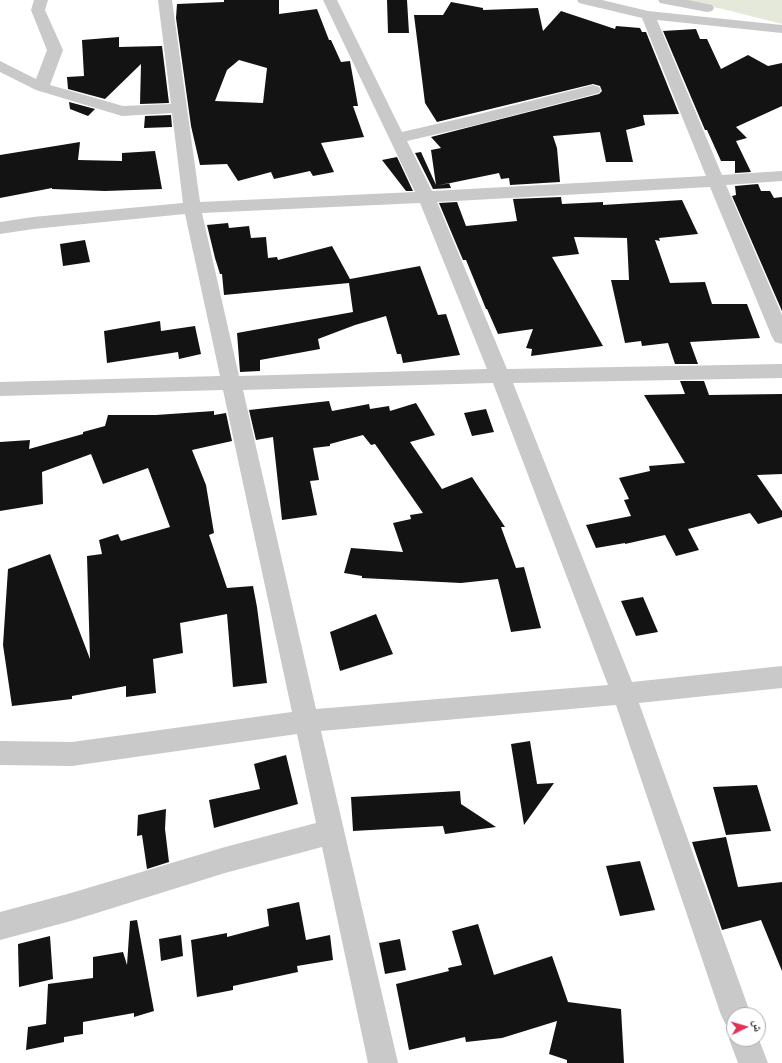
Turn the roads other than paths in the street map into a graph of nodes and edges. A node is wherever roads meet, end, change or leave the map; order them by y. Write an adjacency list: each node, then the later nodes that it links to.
1 (41, 0): 9 (street)
2 (165, 0): 11 (street)
3 (330, 0): 12 (street)
4 (584, 0): 6 (street)
5 (665, 0): 7 (street)
6 (648, 15): 7 (street); 14 (street)
7 (782, 28)
8 (0, 66): 9 (street)
9 (41, 87): 11 (street)
10 (593, 90): 12 (street)
11 (178, 108): 16 (street)
12 (397, 138): 15 (street)
13 (782, 176): 14 (street)
14 (716, 181): 15 (street); 18 (street)
15 (426, 197): 16 (street); 20 (street)
16 (192, 208): 17 (street); 21 (street)
17 (0, 228)
18 (782, 337)
19 (782, 371): 20 (street)
20 (500, 376): 21 (street); 24 (street)
21 (231, 384): 22 (street); 25 (street)
22 (0, 389)
23 (782, 677): 24 (street)
24 (624, 694): 25 (street); 29 (street)
25 (307, 721): 26 (street); 27 (street)
26 (0, 753)
27 (332, 832): 28 (street); 31 (street)
28 (0, 926)
29 (733, 1007)
30 (747, 1047): 32 (street)
31 (383, 1063)
32 (753, 1063)

